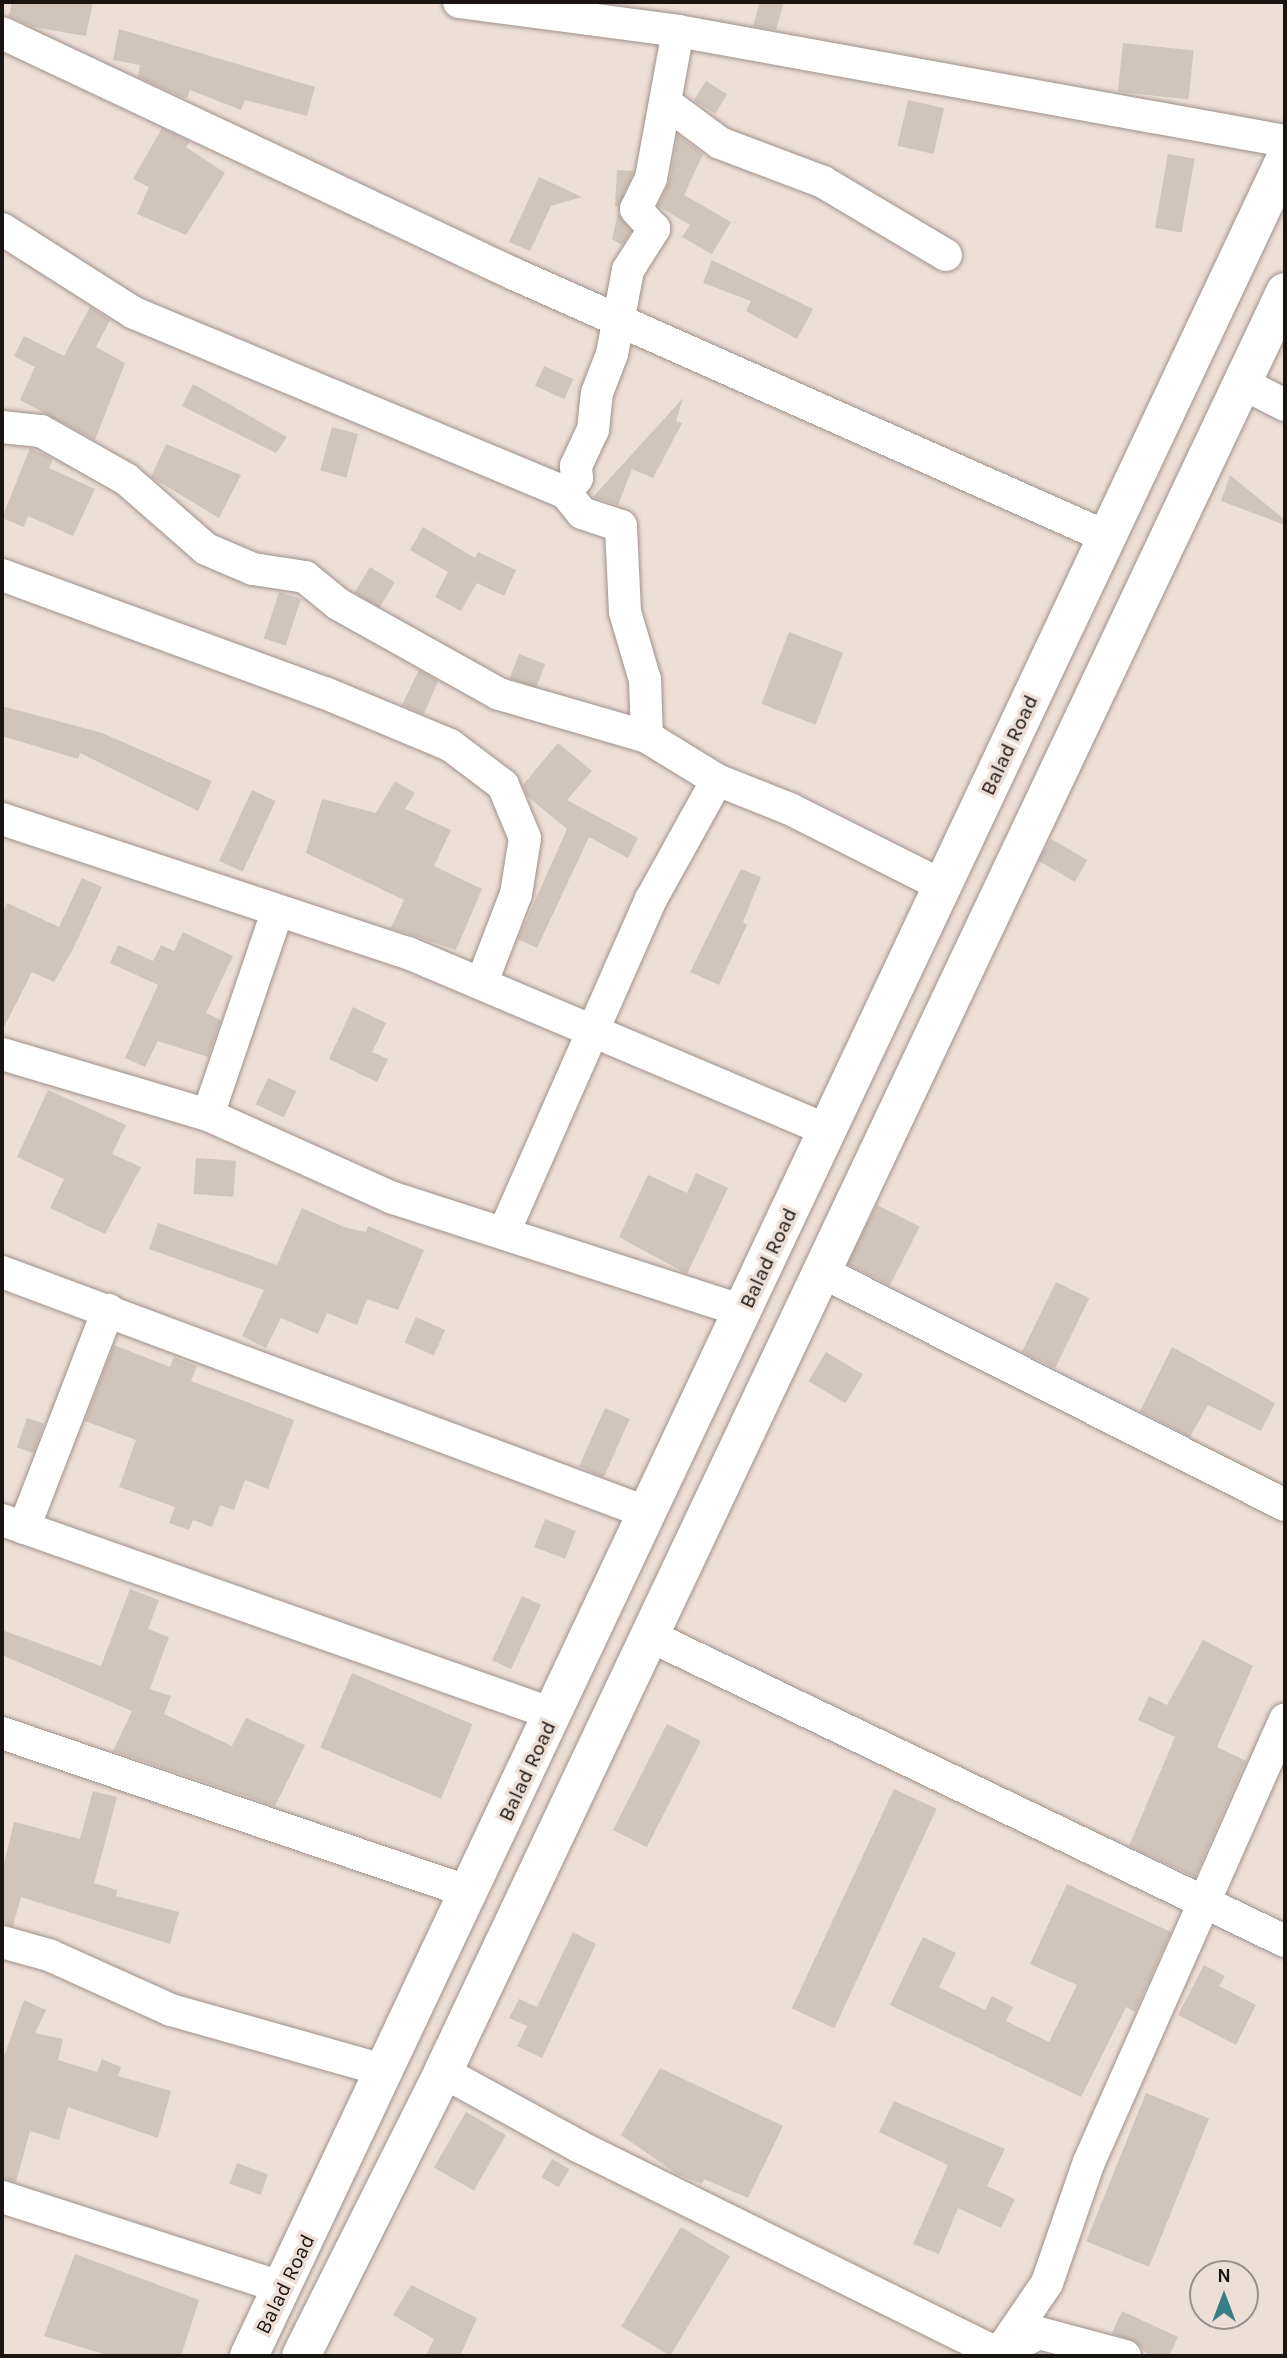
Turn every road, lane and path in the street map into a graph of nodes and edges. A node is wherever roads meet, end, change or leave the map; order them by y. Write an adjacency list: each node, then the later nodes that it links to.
1 (459, 2): 2 (street)
2 (678, 31): 4 (street); 5 (street)
3 (2, 33): 10 (street)
4 (666, 103): 8 (street); 10 (street)
5 (1285, 141)
6 (1285, 159): 15 (highway, Balad Road)
7 (2, 229): 14 (street)
8 (946, 255)
9 (1285, 292): 11 (highway)
10 (616, 317): 14 (street); 15 (street)
11 (1242, 383): 12 (street); 29 (highway)
12 (1285, 405)
13 (2, 427): 17 (street)
14 (565, 492): 17 (street)
15 (1107, 537): 20 (highway, Balad Road)
16 (2, 575): 22 (street)
17 (647, 737): 18 (street)
18 (717, 780): 20 (street); 23 (street)
19 (2, 819): 21 (street)
20 (943, 886): 26 (highway, Balad Road)
21 (277, 912): 22 (street); 25 (street)
22 (482, 982): 23 (street)
23 (597, 1029): 26 (street); 27 (street)
24 (2, 1054): 25 (street)
25 (208, 1115): 27 (street)
26 (828, 1130): 31 (highway, Balad Road)
27 (505, 1230): 31 (street)
28 (2, 1272): 30 (street)
29 (822, 1272): 32 (street); 35 (highway)
30 (108, 1310): 33 (street); 34 (street)
31 (743, 1311): 33 (highway, Balad Road)
32 (1285, 1505)
33 (648, 1513): 36 (highway, Balad Road)
34 (13, 1524): 36 (street)
35 (650, 1636): 40 (street); 44 (highway)
36 (553, 1714): 39 (highway, Balad Road)
37 (1283, 1730): 40 (street)
38 (2, 1733): 39 (street)
39 (470, 1892): 43 (highway, Balad Road)
40 (1206, 1902): 41 (street); 47 (street)
41 (1285, 1941)
42 (2, 1942): 43 (street)
43 (386, 2071): 46 (highway, Balad Road)
44 (443, 2072): 47 (street); 49 (highway)
45 (2, 2197): 46 (street)
46 (284, 2288): 48 (highway, Balad Road)
47 (998, 2355): 50 (street)
48 (249, 2356)
49 (301, 2356)
50 (1125, 2356)

